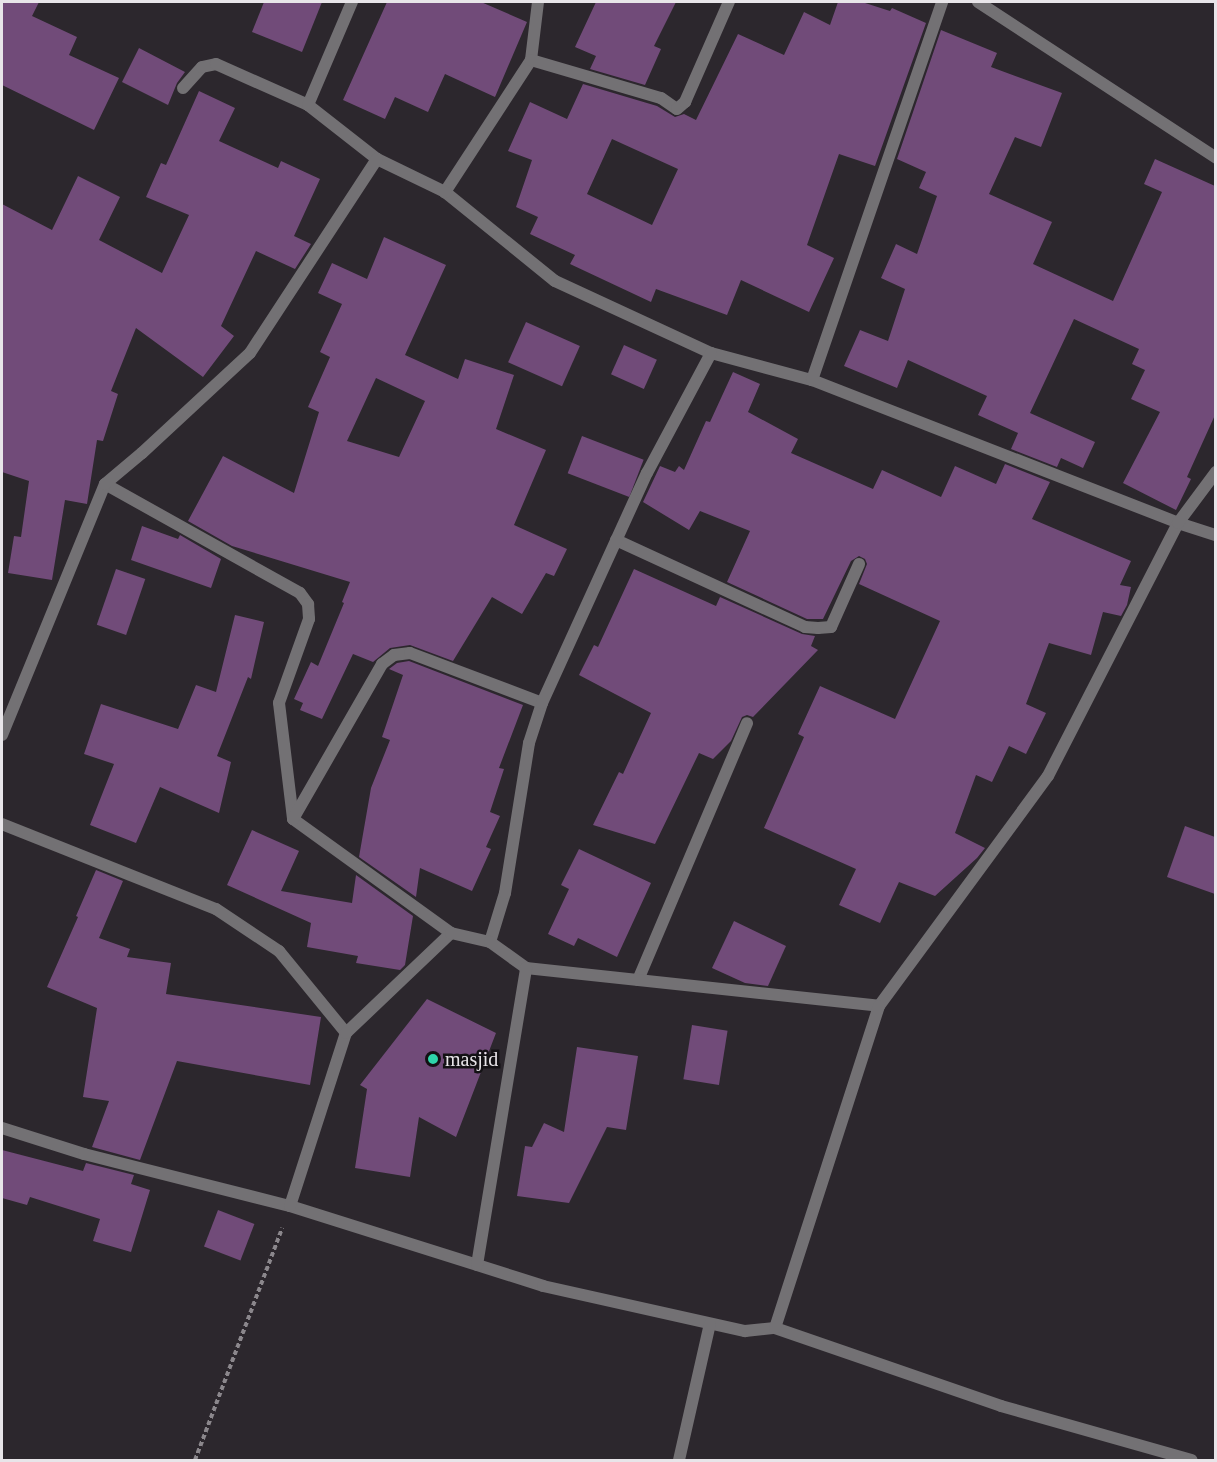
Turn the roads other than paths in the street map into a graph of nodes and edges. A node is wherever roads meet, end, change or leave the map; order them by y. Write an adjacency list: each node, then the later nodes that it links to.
1 (352, 2): 8 (street)
2 (538, 2): 6 (street)
3 (729, 2): 6 (street)
4 (942, 2): 13 (street)
5 (978, 2): 9 (street)
6 (531, 60): 11 (street)
7 (183, 88): 8 (street)
8 (308, 105): 10 (street)
9 (1215, 158)
10 (377, 159): 11 (street); 15 (street)
11 (445, 192): 12 (street)
12 (711, 353): 13 (street); 18 (street)
13 (812, 380): 16 (street)
14 (1215, 472): 16 (street)
15 (105, 484): 22 (street); 23 (street)
16 (1178, 523): 17 (street); 29 (street)
17 (1215, 535)
18 (616, 540): 19 (street); 20 (street)
19 (859, 564)
20 (542, 703): 23 (street); 26 (street)
21 (747, 723): 28 (street)
22 (2, 735)
23 (293, 819): 25 (street)
24 (2, 824): 30 (street)
25 (451, 933): 26 (street); 30 (street)
26 (490, 942): 27 (street)
27 (526, 968): 28 (street); 33 (street)
28 (638, 980): 29 (street)
29 (879, 1006): 35 (street)
30 (346, 1033): 32 (street)
31 (2, 1128): 32 (street)
32 (290, 1206): 33 (street)
33 (477, 1265): 34 (street)
34 (710, 1324): 35 (street); 36 (street)
35 (775, 1328): 37 (street)
36 (679, 1461)
37 (1192, 1461)

